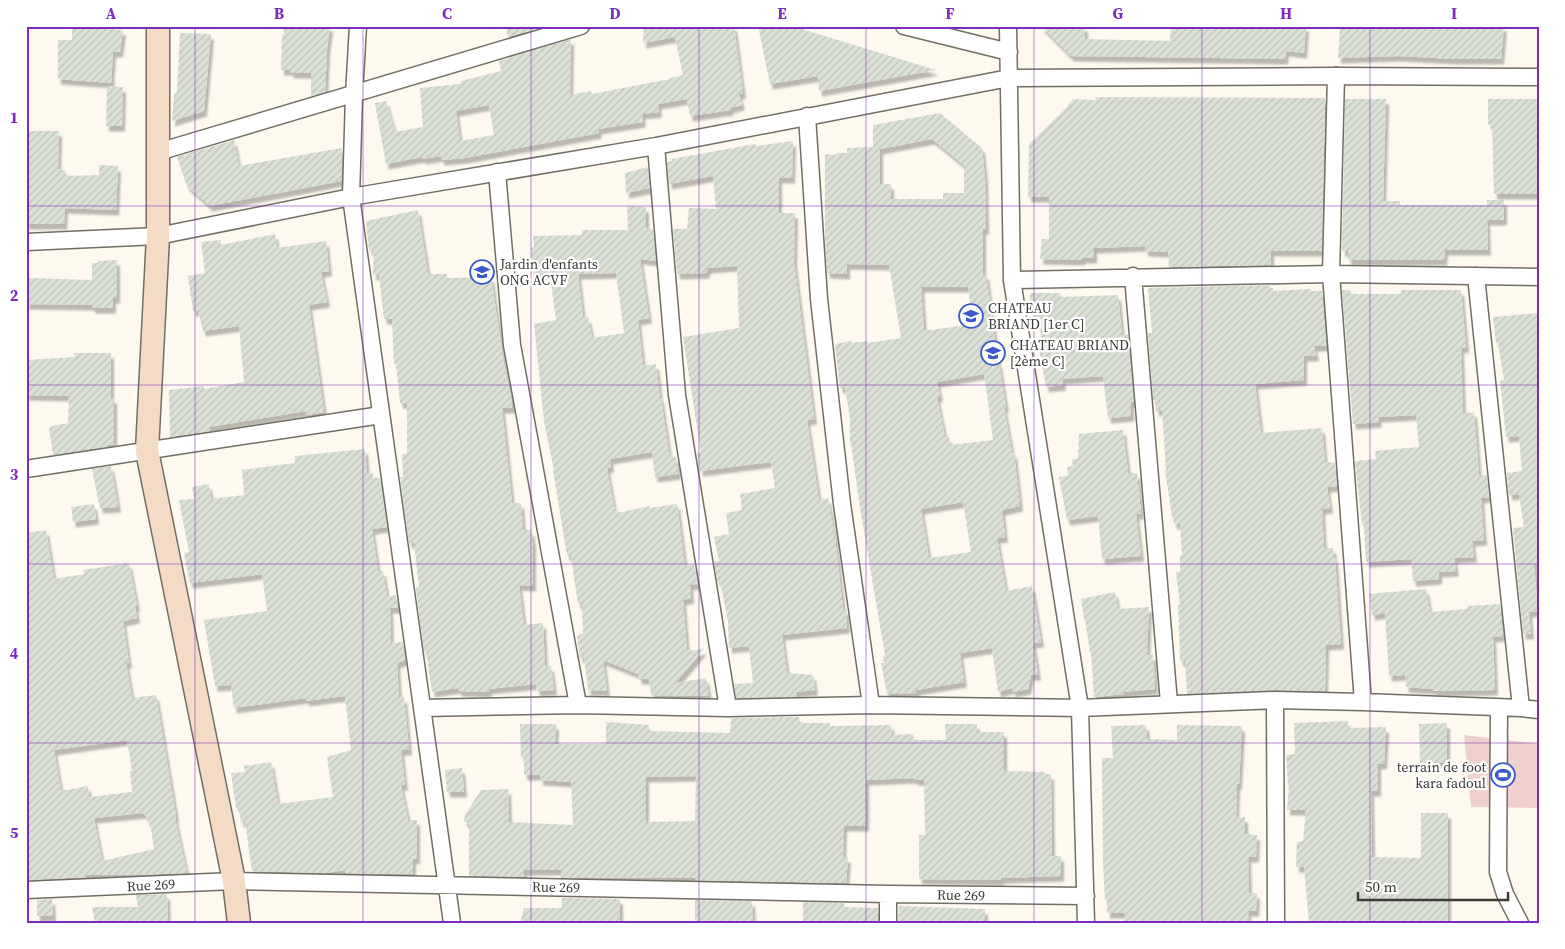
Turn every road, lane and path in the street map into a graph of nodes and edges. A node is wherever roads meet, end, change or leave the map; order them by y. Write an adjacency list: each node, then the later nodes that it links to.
1 (158, 26): 13 (street)
2 (358, 26): 10 (street)
3 (581, 26): 10 (street)
4 (904, 26): 6 (street)
5 (1008, 26): 6 (street)
6 (1009, 52): 9 (street)
7 (1336, 76): 8 (street); 9 (street); 18 (street)
8 (1539, 76)
9 (1009, 78): 11 (street); 22 (street)
10 (354, 95): 13 (street); 15 (street)
11 (807, 116): 12 (street); 30 (street)
12 (656, 146): 14 (street); 33 (street)
13 (158, 152): 16 (street)
14 (497, 172): 15 (street); 29 (street)
15 (351, 197): 16 (street); 23 (street)
16 (158, 236): 17 (street); 24 (street)
17 (26, 242)
18 (1331, 274): 19 (street); 20 (street); 27 (street)
19 (1133, 276): 22 (street); 28 (street)
20 (1476, 276): 21 (street); 35 (street)
21 (1539, 277)
22 (1012, 280): 34 (street)
23 (381, 415): 24 (street); 32 (street)
24 (148, 452): 25 (street); 37 (street)
25 (26, 469)
26 (1275, 700): 27 (street); 28 (street); 46 (street)
27 (1363, 702): 31 (street)
28 (1169, 704): 34 (street)
29 (578, 705): 32 (street); 33 (street)
30 (871, 705): 33 (street); 34 (street)
31 (1499, 707): 35 (street); 47 (street)
32 (422, 708): 38 (street)
33 (728, 708)
34 (1080, 708): 41 (street)
35 (1521, 708): 36 (street)
36 (1539, 710)
37 (234, 881): 38 (street, Rue 269); 39 (street, Rue 269); 42 (street)
38 (446, 885): 40 (street, Rue 269); 43 (street)
39 (26, 890)
40 (888, 894): 41 (street, Rue 269); 44 (street)
41 (1086, 896): 45 (street)
42 (239, 923)
43 (452, 923)
44 (888, 923)
45 (1086, 923)
46 (1276, 923)
47 (1520, 923)

